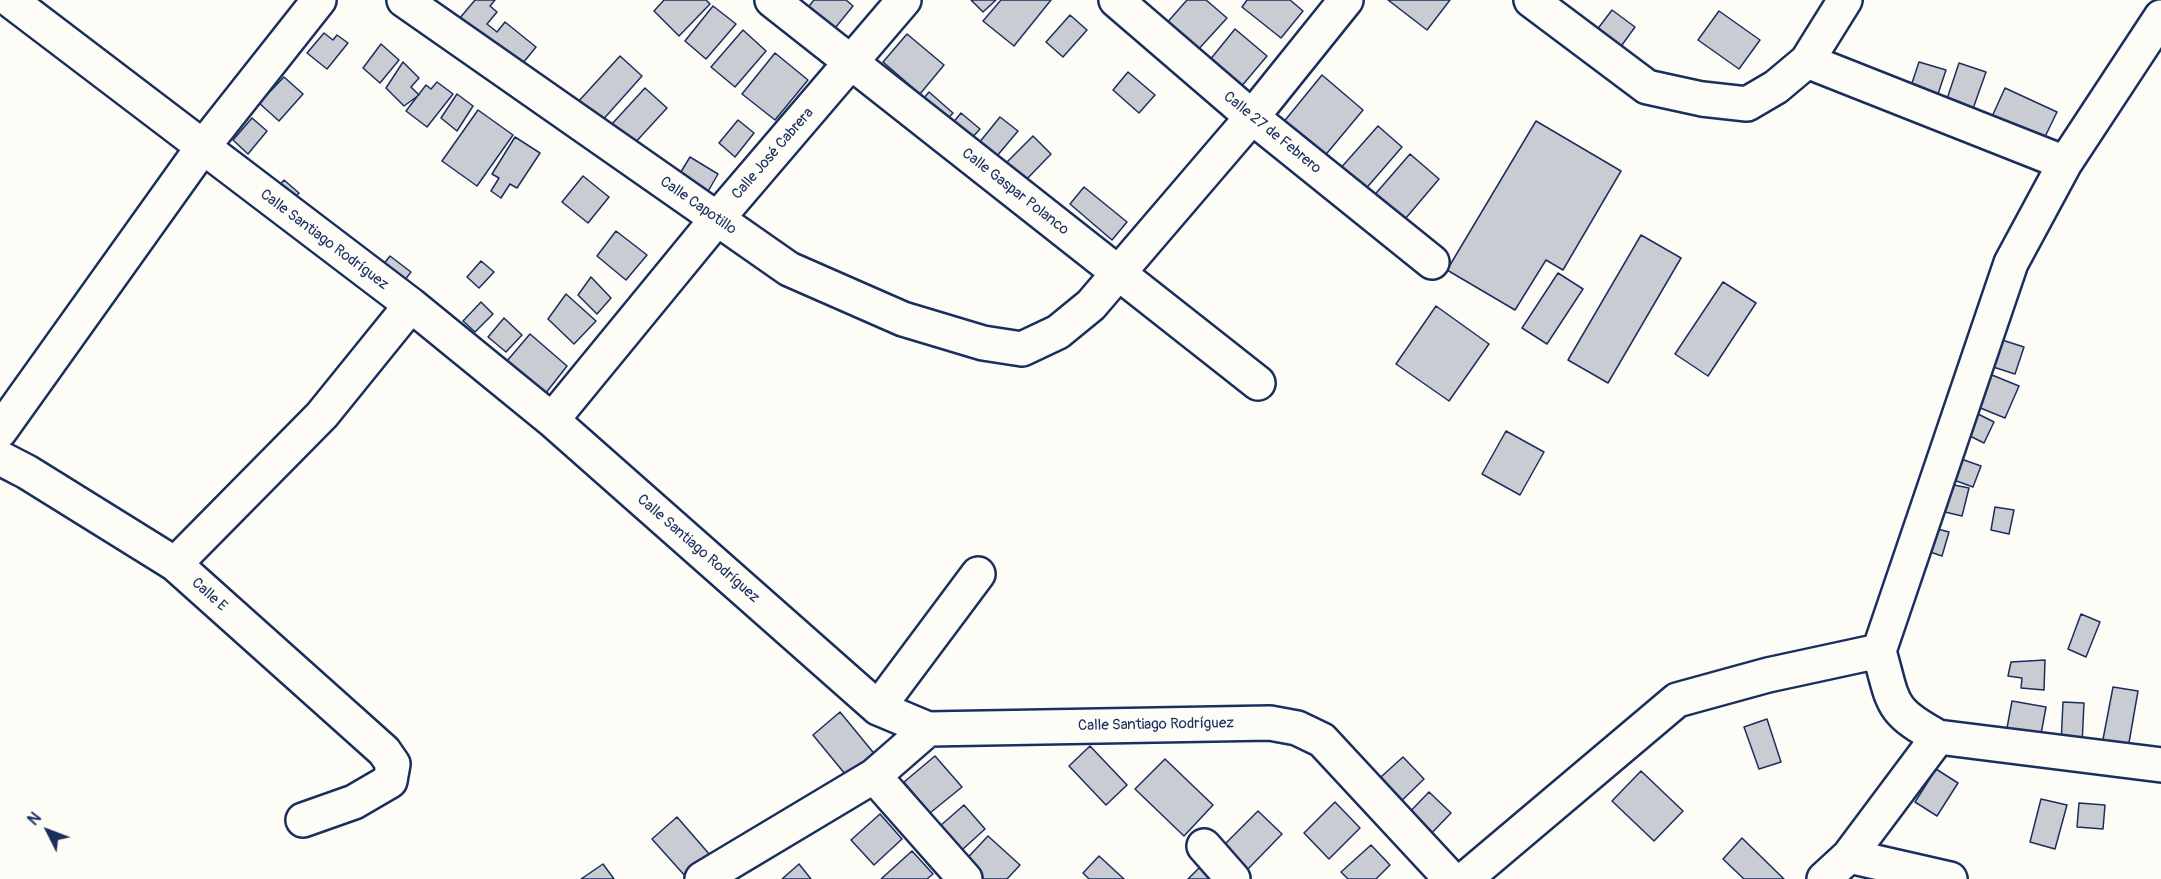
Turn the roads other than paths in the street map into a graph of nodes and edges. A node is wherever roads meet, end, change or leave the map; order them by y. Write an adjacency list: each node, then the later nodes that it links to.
1 (10, 0): 14 (street, Calle Santiago Rodríguez)
2 (319, 0): 14 (street)
3 (404, 0): 16 (street, Calle Capotillo)
4 (772, 0): 12 (street, Calle Gaspar Polanco)
5 (904, 0): 12 (street, Calle José Cabrera)
6 (1116, 0): 13 (street, Calle 27 de Febrero)
7 (1346, 0): 13 (street)
8 (1531, 0): 11 (street)
9 (1845, 0): 11 (street)
10 (2159, 16): 15 (street)
11 (1807, 62): 15 (street)
12 (852, 64): 16 (street, Calle José Cabrera); 18 (street, Calle Gaspar Polanco)
13 (1252, 117): 17 (street, Calle 27 de Febrero); 18 (street)
14 (202, 148): 19 (street, Calle Santiago Rodríguez); 22 (street)
15 (2065, 163): 26 (street)
16 (716, 220): 18 (street, Calle Capotillo); 21 (street, Calle José Cabrera)
17 (1432, 262)
18 (1119, 274): 20 (street, Calle Gaspar Polanco)
19 (411, 305): 21 (street, Calle Santiago Rodríguez); 24 (street)
20 (1258, 383)
21 (552, 420): 27 (street, Calle Santiago Rodríguez)
22 (0, 431)
23 (0, 458): 24 (street, Calle E)
24 (175, 564): 32 (street, Calle E)
25 (978, 574): 27 (street)
26 (1879, 651): 29 (street); 40 (street)
27 (878, 708): 28 (street, Calle Santiago Rodríguez)
28 (928, 729): 31 (street); 39 (street, Calle Santiago Rodríguez)
29 (1938, 737): 30 (street); 34 (street)
30 (2161, 765)
31 (874, 776): 35 (street); 37 (street)
32 (303, 820)
33 (1204, 846): 38 (street)
34 (1849, 856): 41 (street); 42 (street)
35 (755, 864): 36 (street)
36 (702, 879)
37 (965, 879)
38 (1233, 879)
39 (1451, 879)
40 (1465, 879)
41 (1824, 879)
42 (1950, 879)

